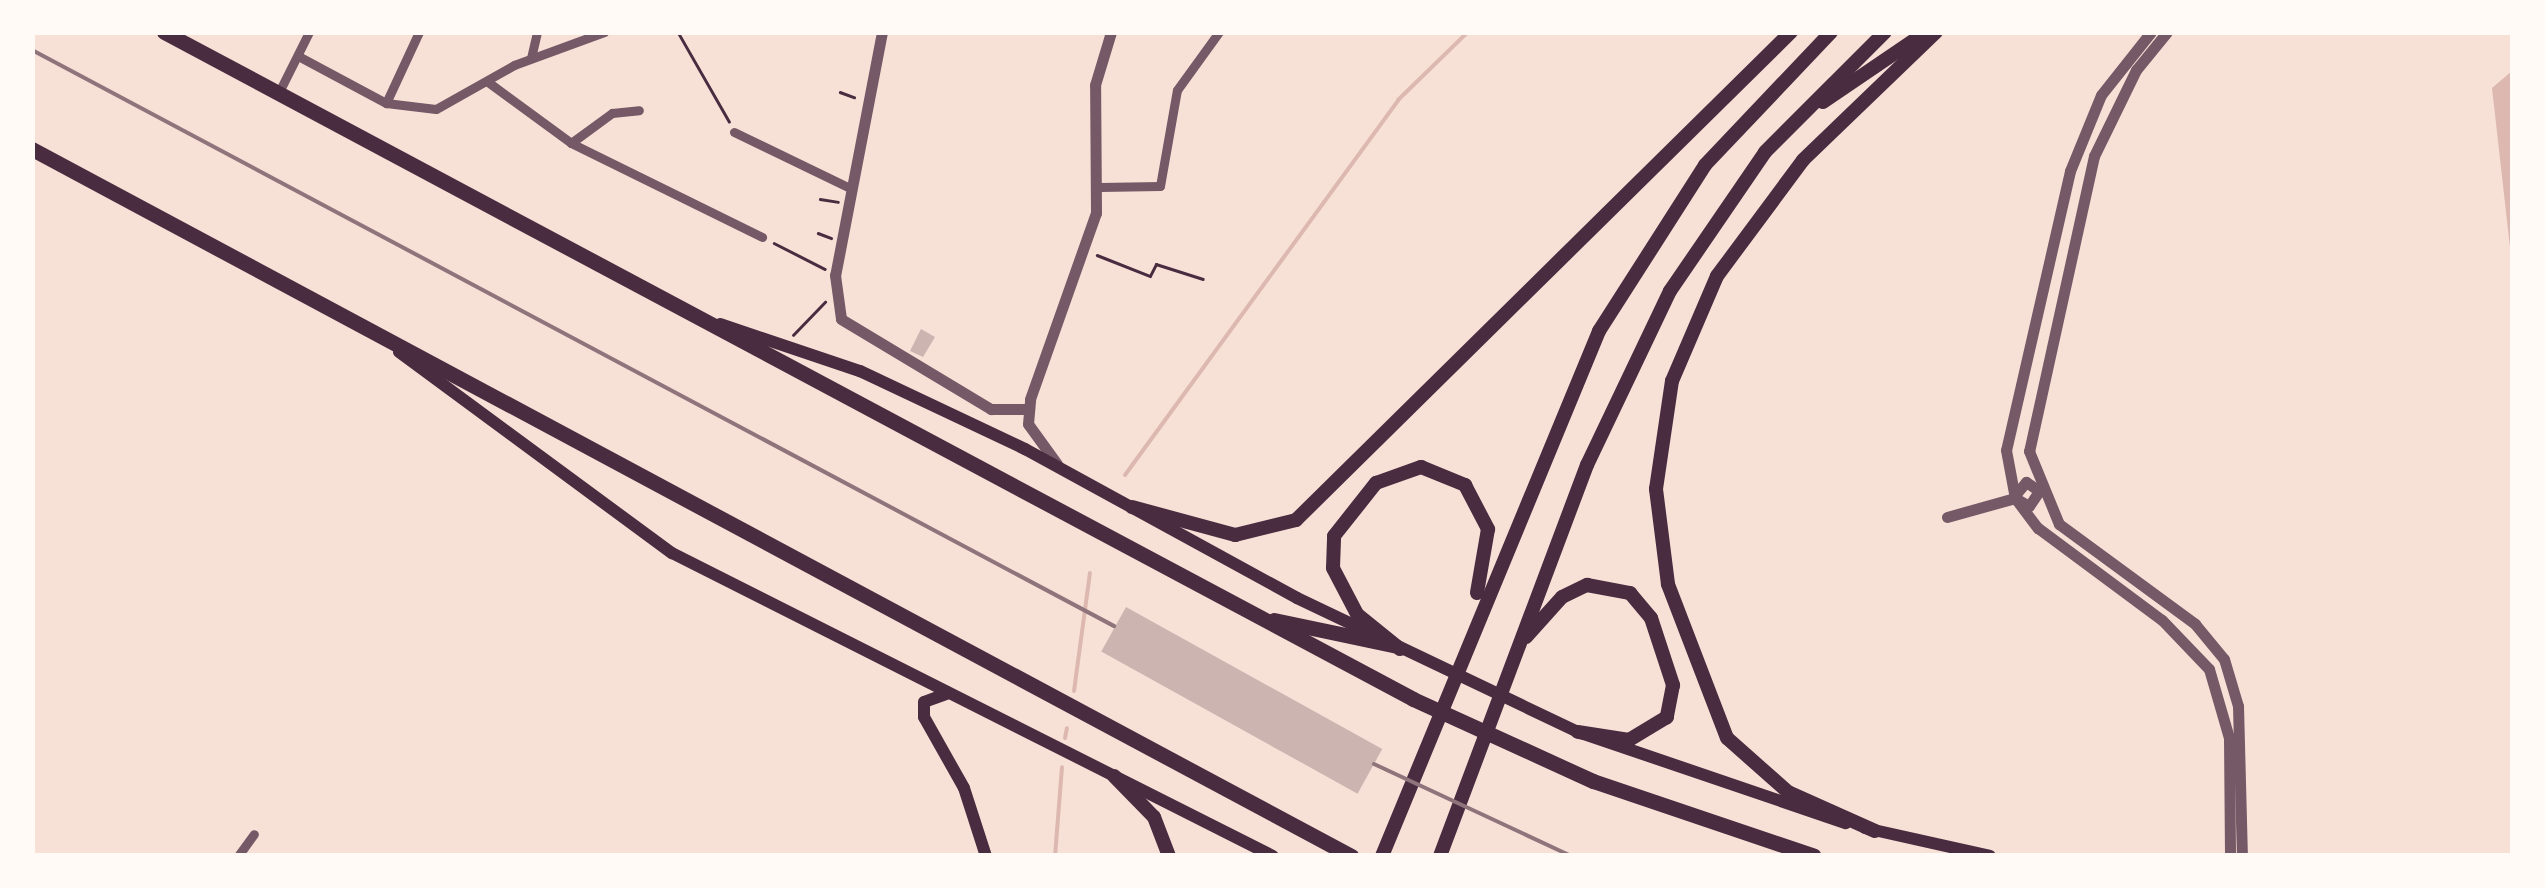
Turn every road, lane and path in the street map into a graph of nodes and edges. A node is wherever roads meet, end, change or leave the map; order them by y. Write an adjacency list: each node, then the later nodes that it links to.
1 (164, 32): 20 (highway)
2 (309, 32): 17 (street)
3 (419, 32): 23 (street)
4 (537, 32): 18 (street)
5 (604, 32): 18 (street)
6 (678, 32): 26 (path)
7 (882, 32): 22 (street)
8 (1111, 32): 29 (street)
9 (1220, 32): 29 (street)
10 (1791, 32): 47 (main road)
11 (1831, 32): 50 (main road)
12 (1885, 32): 25 (main road)
13 (1926, 32): 25 (main road)
14 (1936, 32): 56 (main road)
15 (2152, 32): 46 (street)
16 (2167, 32): 45 (street)
17 (300, 57): 20 (street); 23 (street)
18 (531, 58): 19 (street)
19 (488, 82): 23 (street); 27 (street)
20 (280, 92): 38 (highway)
21 (840, 92): 22 (path)
22 (865, 100): 30 (street)
23 (386, 103)
24 (639, 110): 27 (street)
25 (1793, 122): 51 (main road)
26 (734, 132): 30 (street)
27 (570, 143): 33 (street)
28 (32, 149): 39 (highway)
29 (1100, 187): 34 (street)
30 (852, 190): 32 (street)
31 (820, 199): 32 (path)
32 (850, 204): 35 (street)
33 (762, 237): 35 (path)
34 (1082, 249): 36 (path); 41 (street)
35 (835, 274): 37 (street)
36 (1202, 279)
37 (834, 292): 40 (path); 41 (street)
38 (694, 316): 40 (main road); 49 (highway)
39 (372, 333): 53 (main road); 62 (highway)
40 (788, 346): 43 (main road)
41 (1029, 409): 42 (street)
42 (1028, 424): 43 (street); 44 (street)
43 (1004, 442): 44 (main road)
44 (1059, 467): 47 (main road)
45 (2040, 492): 46 (street); 68 (street)
46 (2015, 498): 48 (street); 67 (street)
47 (1132, 507): 52 (main road)
48 (1948, 518)
49 (1257, 616): 52 (highway); 65 (highway)
50 (1470, 628): 52 (main road); 63 (main road)
51 (1518, 646): 54 (main road); 64 (main road)
52 (1396, 647): 54 (main road)
53 (951, 694): 55 (main road); 59 (main road)
54 (1578, 732): 56 (main road)
55 (1111, 775): 60 (main road); 61 (main road)
56 (1876, 831): 66 (main road)
57 (254, 834): 58 (street)
58 (238, 856)
59 (986, 856)
60 (1170, 856)
61 (1273, 856)
62 (1351, 856)
63 (1382, 856)
64 (1440, 856)
65 (1814, 856)
66 (1990, 856)
67 (2230, 856)
68 (2242, 856)

